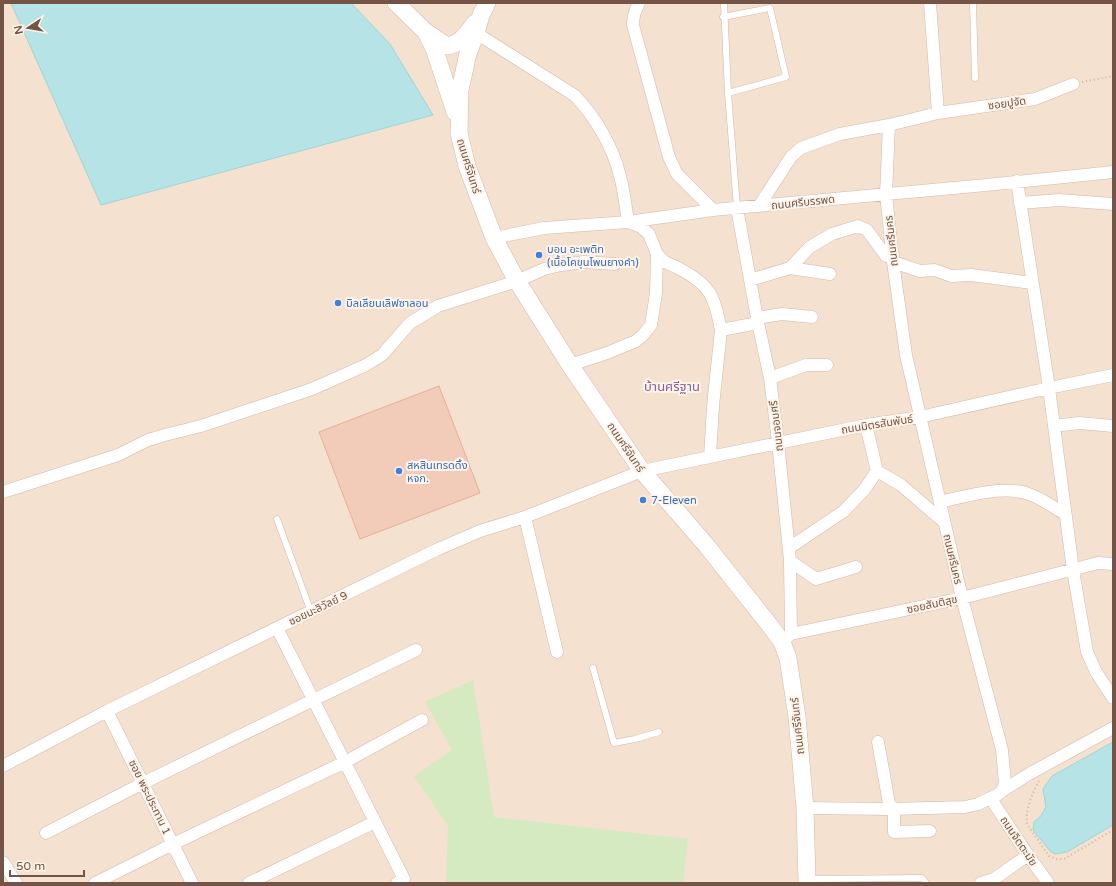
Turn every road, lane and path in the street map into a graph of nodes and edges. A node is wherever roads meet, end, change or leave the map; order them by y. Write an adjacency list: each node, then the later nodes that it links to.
1 (396, 3): 8 (main road)
2 (639, 3): 24 (street)
3 (724, 3): 7 (lane)
4 (930, 3): 14 (street)
5 (973, 3): 11 (lane)
6 (484, 9): 8 (main road); 9 (main road, ถนนศรีจันทร์)
7 (724, 17): 13 (lane); 13 (lane)
8 (426, 32): 15 (main road)
9 (476, 33): 15 (main road, ถนนศรีจันทร์); 25 (street)
10 (1113, 76): 12 (path)
11 (975, 78)
12 (1074, 84): 14 (street, ซอยปูจัด)
13 (728, 93): 23 (lane)
14 (938, 113): 16 (street, ซอยปูจัด)
15 (458, 122): 26 (main road, ถนนศรีจันทร์)
16 (890, 125): 19 (street, ถนนศรีนคร); 22 (street, ซอยปูจัด)
17 (1113, 172): 18 (street, ถนนศรีบรรพด)
18 (1017, 181): 19 (street, ถนนศรีบรรพด); 20 (street)
19 (886, 194): 22 (street, ถนนศรีบรรพด); 28 (street, ถนนศรีนคร)
20 (1020, 203): 21 (street); 34 (street)
21 (1113, 204)
22 (760, 206): 23 (street, ถนนศรีบรรพด)
23 (737, 208): 24 (street, ถนนศรีบรรพด); 32 (street, ถนนจอมศรี)
24 (713, 210): 25 (street, ถนนศรีบรรพด)
25 (628, 222): 26 (street, ถนนศรีบรรพด); 27 (street)
26 (494, 238): 33 (main road, ถนนศรีจันทร์)
27 (657, 254): 37 (street); 38 (street)
28 (893, 259): 30 (street); 34 (street); 43 (street, ถนนศรีนคร)
29 (615, 264): 33 (street)
30 (790, 268): 31 (street); 32 (street)
31 (830, 274)
32 (750, 280): 36 (street, ถนนจอมศรี)
33 (517, 281): 38 (main road, ถนนศรีจันทร์); 51 (street)
34 (1032, 283): 42 (street)
35 (812, 317): 36 (street)
36 (758, 321): 37 (street); 41 (street, ถนนจอมศรี)
37 (720, 330): 48 (street)
38 (570, 365): 50 (main road, ถนนศรีจันทร์)
39 (827, 365): 41 (street)
40 (1113, 375): 42 (street, ถนนมิตรสัมพันธ์)
41 (770, 378): 47 (street, ถนนจอมศรี)
42 (1049, 388): 43 (street, ถนนมิตรสัมพันธ์); 45 (street)
43 (920, 417): 44 (street, ถนนมิตรสัมพันธ์); 52 (street, ถนนศรีนคร)
44 (866, 425): 47 (street, ถนนมิตรสัมพันธ์); 49 (street)
45 (1054, 426): 46 (street); 53 (street)
46 (1113, 426)
47 (778, 442): 48 (street, ถนนมิตรสัมพันธ์); 57 (street, ถนนจอมศรี)
48 (710, 457): 50 (street, ถนนมิตรสัมพันธ์)
49 (877, 471): 56 (street); 57 (street)
50 (642, 472): 54 (street, ซอยมะลิวัลย์ 9); 65 (main road, ถนนศรีจันทร์)
51 (3, 492)
52 (940, 502): 53 (street); 56 (street, ถนนศรีนคร)
53 (1065, 514): 61 (street)
54 (525, 517): 63 (street, ซอยมะลิวัลย์ 9); 67 (street)
55 (277, 519): 63 (lane)
56 (944, 522): 62 (street, ถนนศรีนคร)
57 (789, 548): 58 (street, ถนนจอมศรี)
58 (790, 561): 60 (street); 65 (street, ถนนจอมศรี)
59 (1113, 564): 61 (street, ซอยสันติสุข)
60 (856, 567)
61 (1073, 570): 62 (street, ซอยสันติสุข); 69 (street)
62 (962, 598): 65 (street, ซอยสันติสุข); 81 (street, ถนนศรีนคร)
63 (311, 612): 64 (street, ซอยมะลิวัลย์ 9)
64 (277, 628): 70 (street); 71 (street, ซอยมะลิวัลย์ 9)
65 (786, 638): 83 (main road, ถนนศรีจันทร์)
66 (416, 650): 70 (street)
67 (557, 652)
68 (593, 668): 74 (lane)
69 (1113, 698)
70 (314, 700): 77 (street); 80 (street)
71 (108, 710): 78 (street, ซอยมะลิวัลย์ 9); 80 (street, ซอย พระประทาน 1)
72 (422, 720): 77 (street)
73 (1113, 728): 81 (street)
74 (659, 732)
75 (878, 742): 84 (street)
76 (3, 752): 78 (street)
77 (345, 762): 85 (street); 89 (street)
78 (5, 765)
79 (1040, 779): 86 (path)
80 (143, 783): 88 (street); 89 (street, ซอย พระประทาน 1)
81 (1002, 791): 82 (street)
82 (990, 799): 84 (street); 90 (street, ถนนจิตตะมัย)
83 (805, 808): 84 (street); 92 (main road, ถนนศรีจันทร์)
84 (892, 808): 87 (street)
85 (375, 822): 96 (street); 97 (street)
86 (1113, 830)
87 (930, 831)
88 (46, 833)
89 (173, 844): 94 (street); 95 (street, ซอย พระประทาน 1)
90 (1028, 855): 99 (street); 100 (street, ถนนจิตตะมัย)
91 (3, 862): 93 (street)
92 (807, 881): 98 (lane)
93 (16, 883)
94 (94, 883)
95 (192, 883)
96 (249, 883)
97 (397, 883)
98 (926, 883)
99 (981, 883)
100 (1048, 883)

